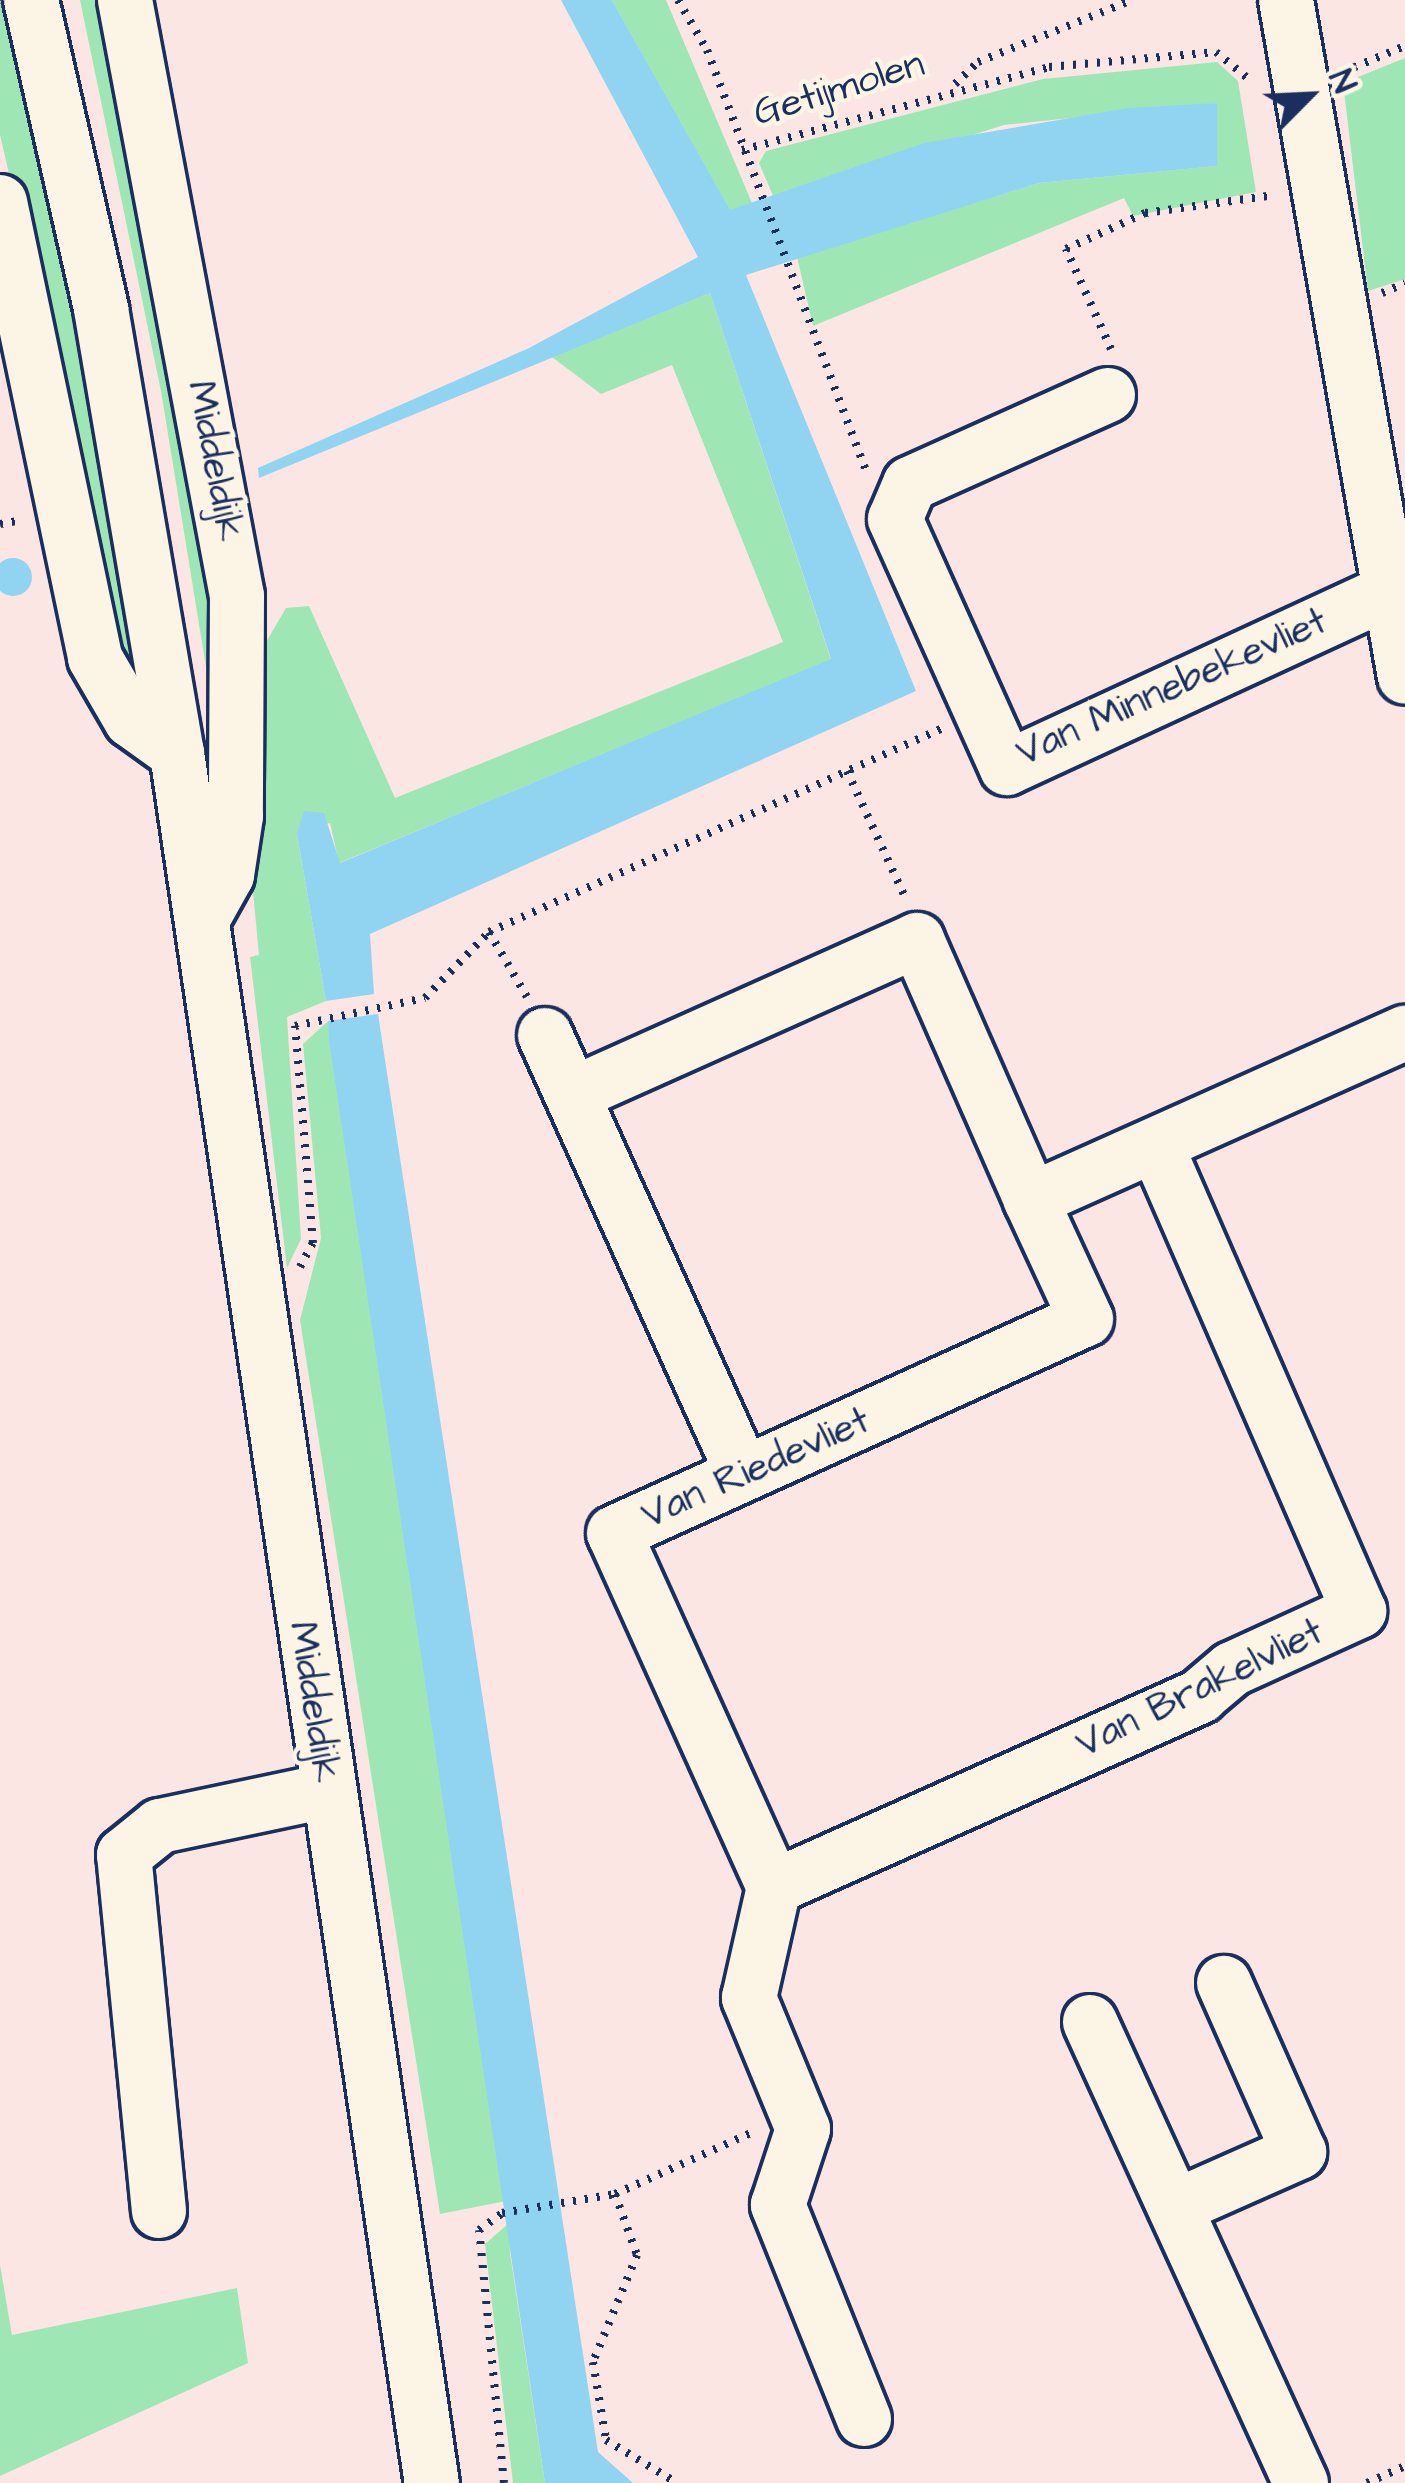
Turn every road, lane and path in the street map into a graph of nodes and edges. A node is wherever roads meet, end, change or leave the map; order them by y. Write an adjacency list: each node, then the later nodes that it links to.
1 (32, 0): 17 (street, Middeldijk)
2 (124, 0): 19 (street, Middeldijk)
3 (678, 0): 9 (path)
4 (1132, 0): 8 (path, Getijmolen)
5 (1286, 0): 7 (street)
6 (1405, 46): 7 (path, Getijmolen)
7 (1299, 78): 8 (path, Getijmolen); 10 (street)
8 (953, 85): 9 (path, Getijmolen)
9 (742, 150): 13 (path)
10 (1318, 188): 12 (path); 14 (street)
11 (0, 202): 17 (street)
12 (1108, 395): 13 (street)
13 (895, 519): 16 (street, Van Minnebekevliet)
14 (1384, 594): 15 (street); 16 (street, Van Minnebekevliet)
15 (1405, 677)
16 (980, 710): 18 (path)
17 (177, 753): 19 (street, Middeldijk)
18 (847, 771): 20 (path); 21 (path)
19 (202, 920): 29 (street, Middeldijk)
20 (489, 932): 23 (path); 27 (path)
21 (917, 940): 24 (street); 26 (street, Van Riedevliet)
22 (1405, 1034): 25 (street)
23 (545, 1035): 24 (street)
24 (573, 1094): 28 (street)
25 (1156, 1144): 26 (street); 30 (street, Van Brakelvliet)
26 (1030, 1200): 28 (street, Van Riedevliet)
27 (291, 1285)
28 (743, 1474): 30 (street, Van Riedevliet)
29 (326, 1791): 36 (street); 39 (street, Middeldijk)
30 (774, 1887): 33 (street)
31 (1224, 1983): 35 (street)
32 (1090, 2022): 35 (street)
33 (800, 2110): 34 (path); 37 (street)
34 (615, 2194): 40 (path); 41 (path)
35 (1175, 2207): 42 (street)
36 (159, 2211)
37 (864, 2419)
38 (1405, 2466): 43 (path)
39 (432, 2483)
40 (504, 2483)
41 (676, 2483)
42 (1301, 2483)
43 (1367, 2483)

